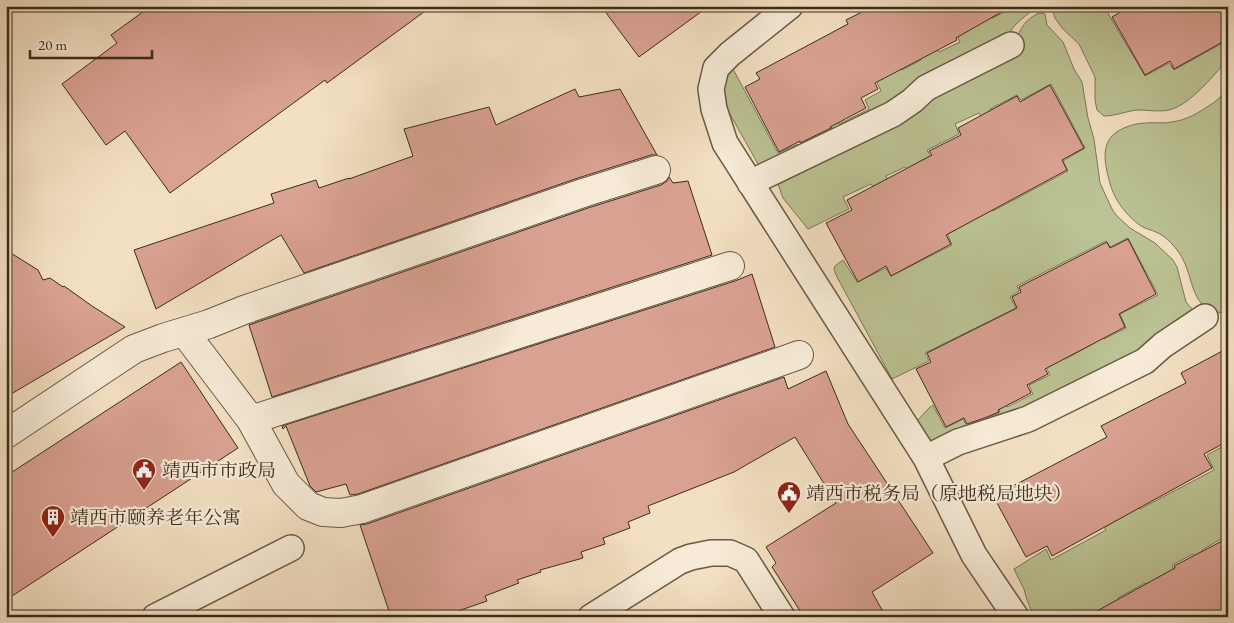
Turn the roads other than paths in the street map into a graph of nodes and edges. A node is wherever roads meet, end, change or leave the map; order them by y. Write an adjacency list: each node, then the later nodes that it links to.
1 (790, 6): 4 (lane)
2 (1011, 45): 4 (lane)
3 (656, 170): 7 (street)
4 (750, 183): 11 (lane)
5 (730, 266): 9 (street)
6 (1205, 317): 11 (lane)
7 (184, 332): 9 (street); 10 (street)
8 (799, 355): 9 (street)
9 (251, 420)
10 (6, 434)
11 (926, 458): 16 (lane)
12 (291, 548): 13 (lane)
13 (155, 617)
14 (591, 617): 15 (lane)
15 (782, 617)
16 (1016, 617)

